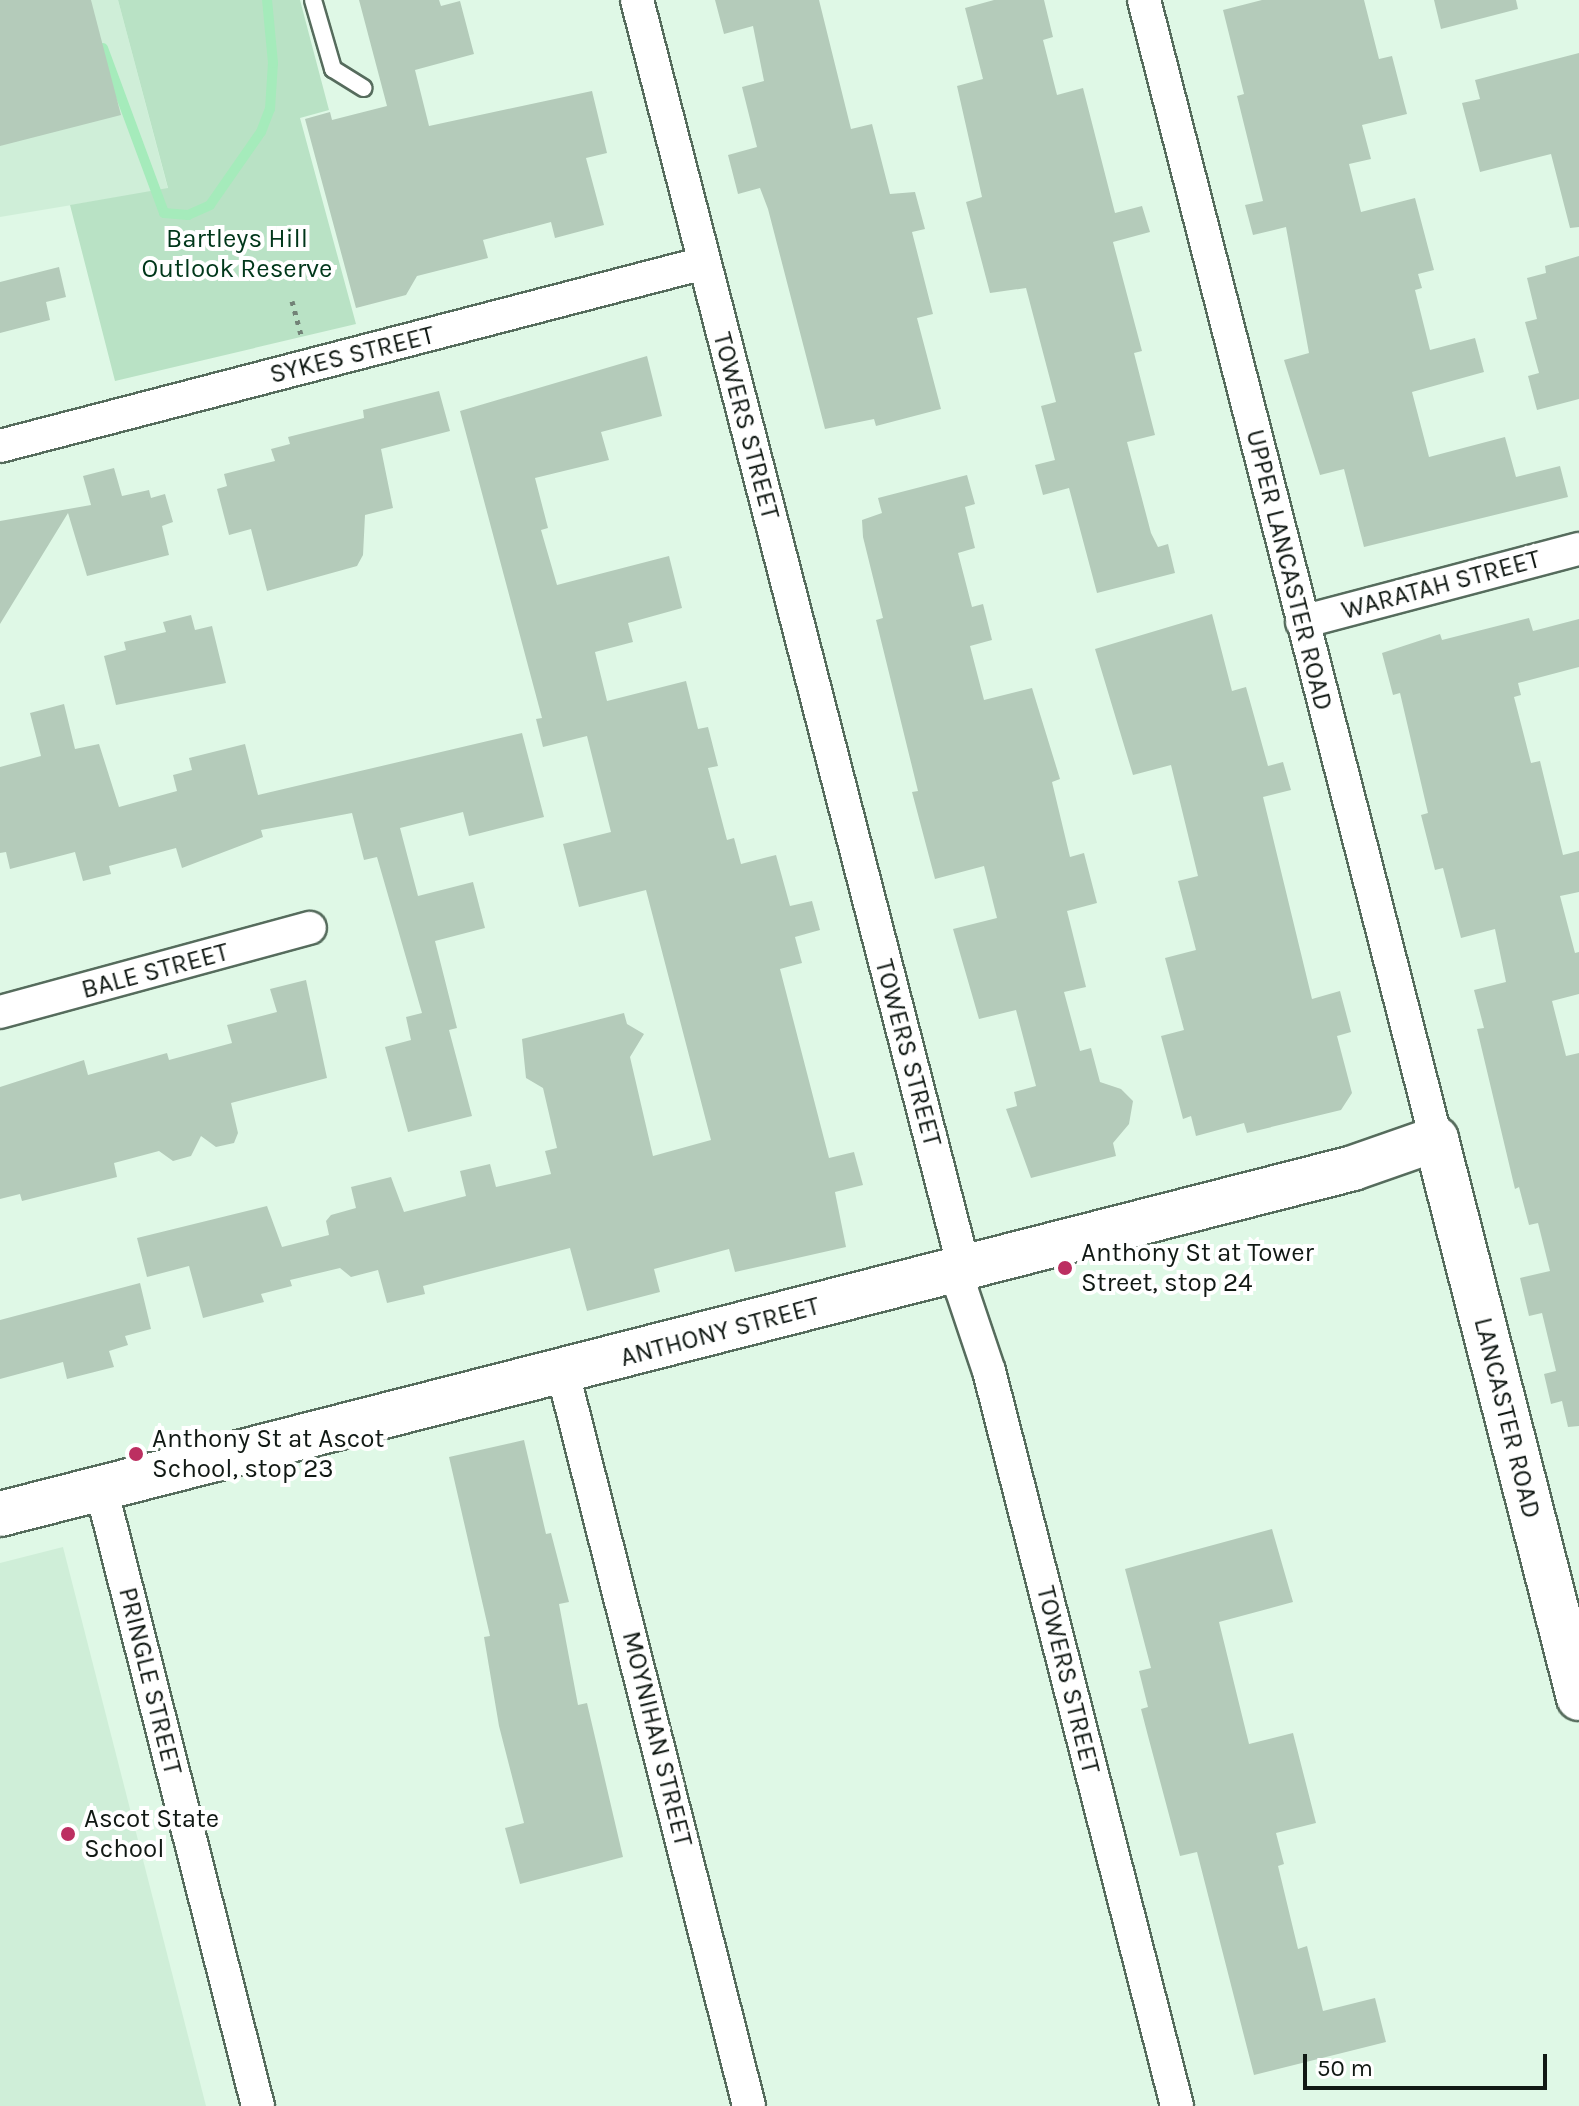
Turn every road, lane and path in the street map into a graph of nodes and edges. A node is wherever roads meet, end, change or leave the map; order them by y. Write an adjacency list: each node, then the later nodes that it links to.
1 (313, 0): 4 (lane)
2 (637, 0): 5 (street, TOWERS STREET)
3 (1144, 0): 10 (street, UPPER LANCASTER ROAD)
4 (363, 88)
5 (704, 263): 8 (street, SYKES STREET); 14 (street, TOWERS STREET)
6 (292, 301): 7 (path)
7 (302, 337)
8 (0, 446)
9 (1579, 549): 10 (street, WARATAH STREET)
10 (1302, 622): 13 (street, UPPER LANCASTER ROAD)
11 (310, 928): 12 (street, BALE STREET)
12 (0, 1012)
13 (1436, 1139): 14 (street, ANTHONY STREET); 18 (street, LANCASTER ROAD)
14 (960, 1269): 15 (street, ANTHONY STREET); 21 (street, TOWERS STREET)
15 (563, 1373): 16 (street, ANTHONY STREET); 20 (street, MOYNIHAN STREET)
16 (101, 1488): 17 (street, ANTHONY STREET); 19 (street, PRINGLE STREET)
17 (0, 1514)
18 (1579, 1698)
19 (258, 2106)
20 (749, 2106)
21 (1177, 2106)

